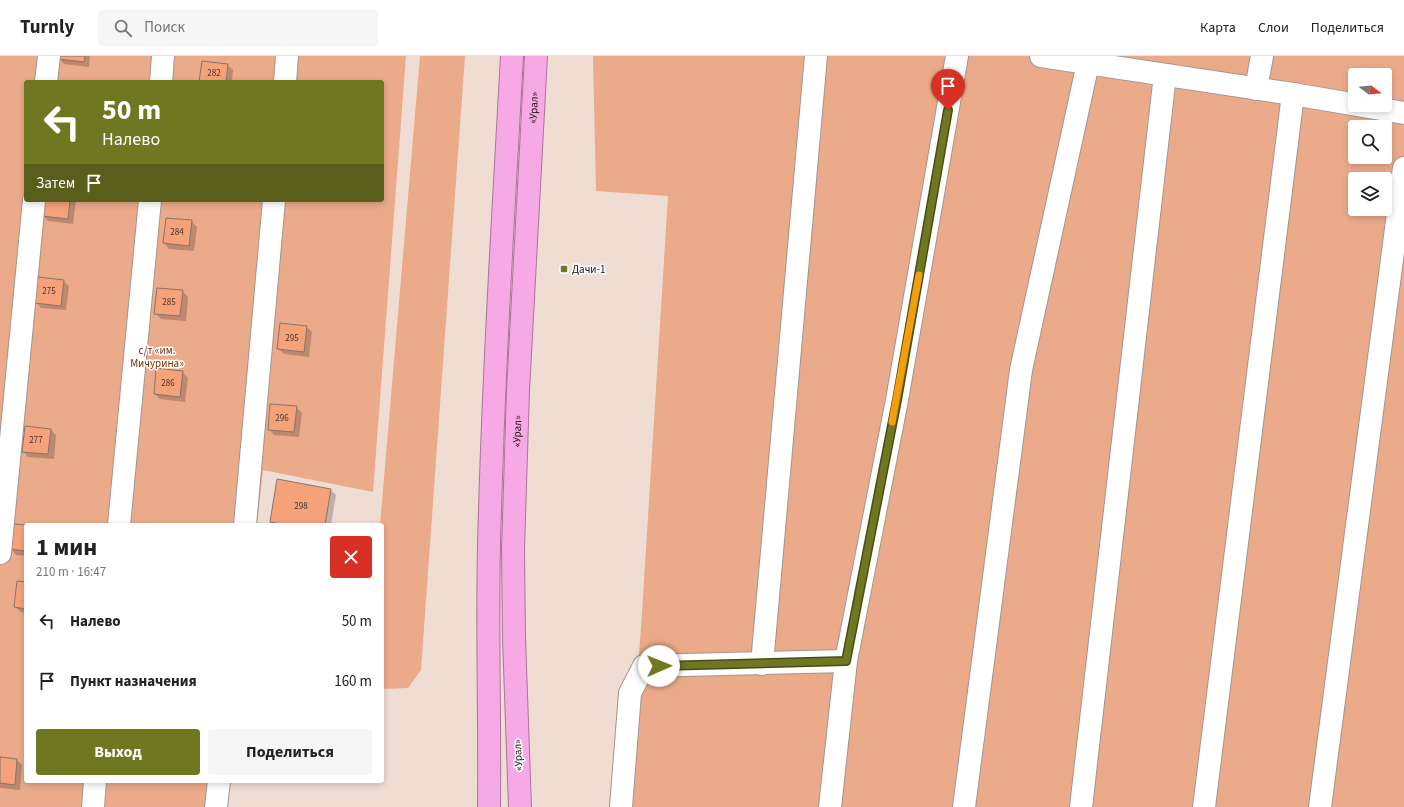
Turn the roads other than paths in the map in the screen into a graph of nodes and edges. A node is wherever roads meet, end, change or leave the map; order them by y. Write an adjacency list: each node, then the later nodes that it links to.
1 (49, 56): 13 (lane)
2 (163, 56): 14 (lane)
3 (288, 56): 15 (lane)
4 (512, 56): 32 (highway)
5 (536, 56): 33 (highway, «Урал»)
6 (816, 56): 27 (lane)
7 (957, 56): 26 (lane)
8 (1041, 56): 10 (lane)
9 (1262, 56): 16 (lane)
10 (1088, 63): 11 (lane); 36 (lane)
11 (1143, 64): 12 (lane)
12 (1165, 75): 16 (lane); 37 (lane)
13 (46, 80)
14 (161, 80)
15 (285, 80)
16 (1256, 89): 17 (lane)
17 (1293, 94): 18 (lane); 38 (lane)
18 (1404, 113)
19 (1404, 168): 39 (lane)
20 (34, 202): 25 (lane)
21 (150, 202): 23 (lane)
22 (274, 202): 24 (lane)
23 (119, 523)
24 (245, 523)
25 (0, 553)
26 (846, 661): 27 (lane); 35 (lane)
27 (762, 664): 34 (lane)
28 (95, 783): 30 (lane)
29 (219, 783): 31 (lane)
30 (93, 807)
31 (216, 807)
32 (488, 807)
33 (520, 807)
34 (621, 807)
35 (830, 807)
36 (964, 807)
37 (1081, 807)
38 (1204, 807)
39 (1320, 807)

